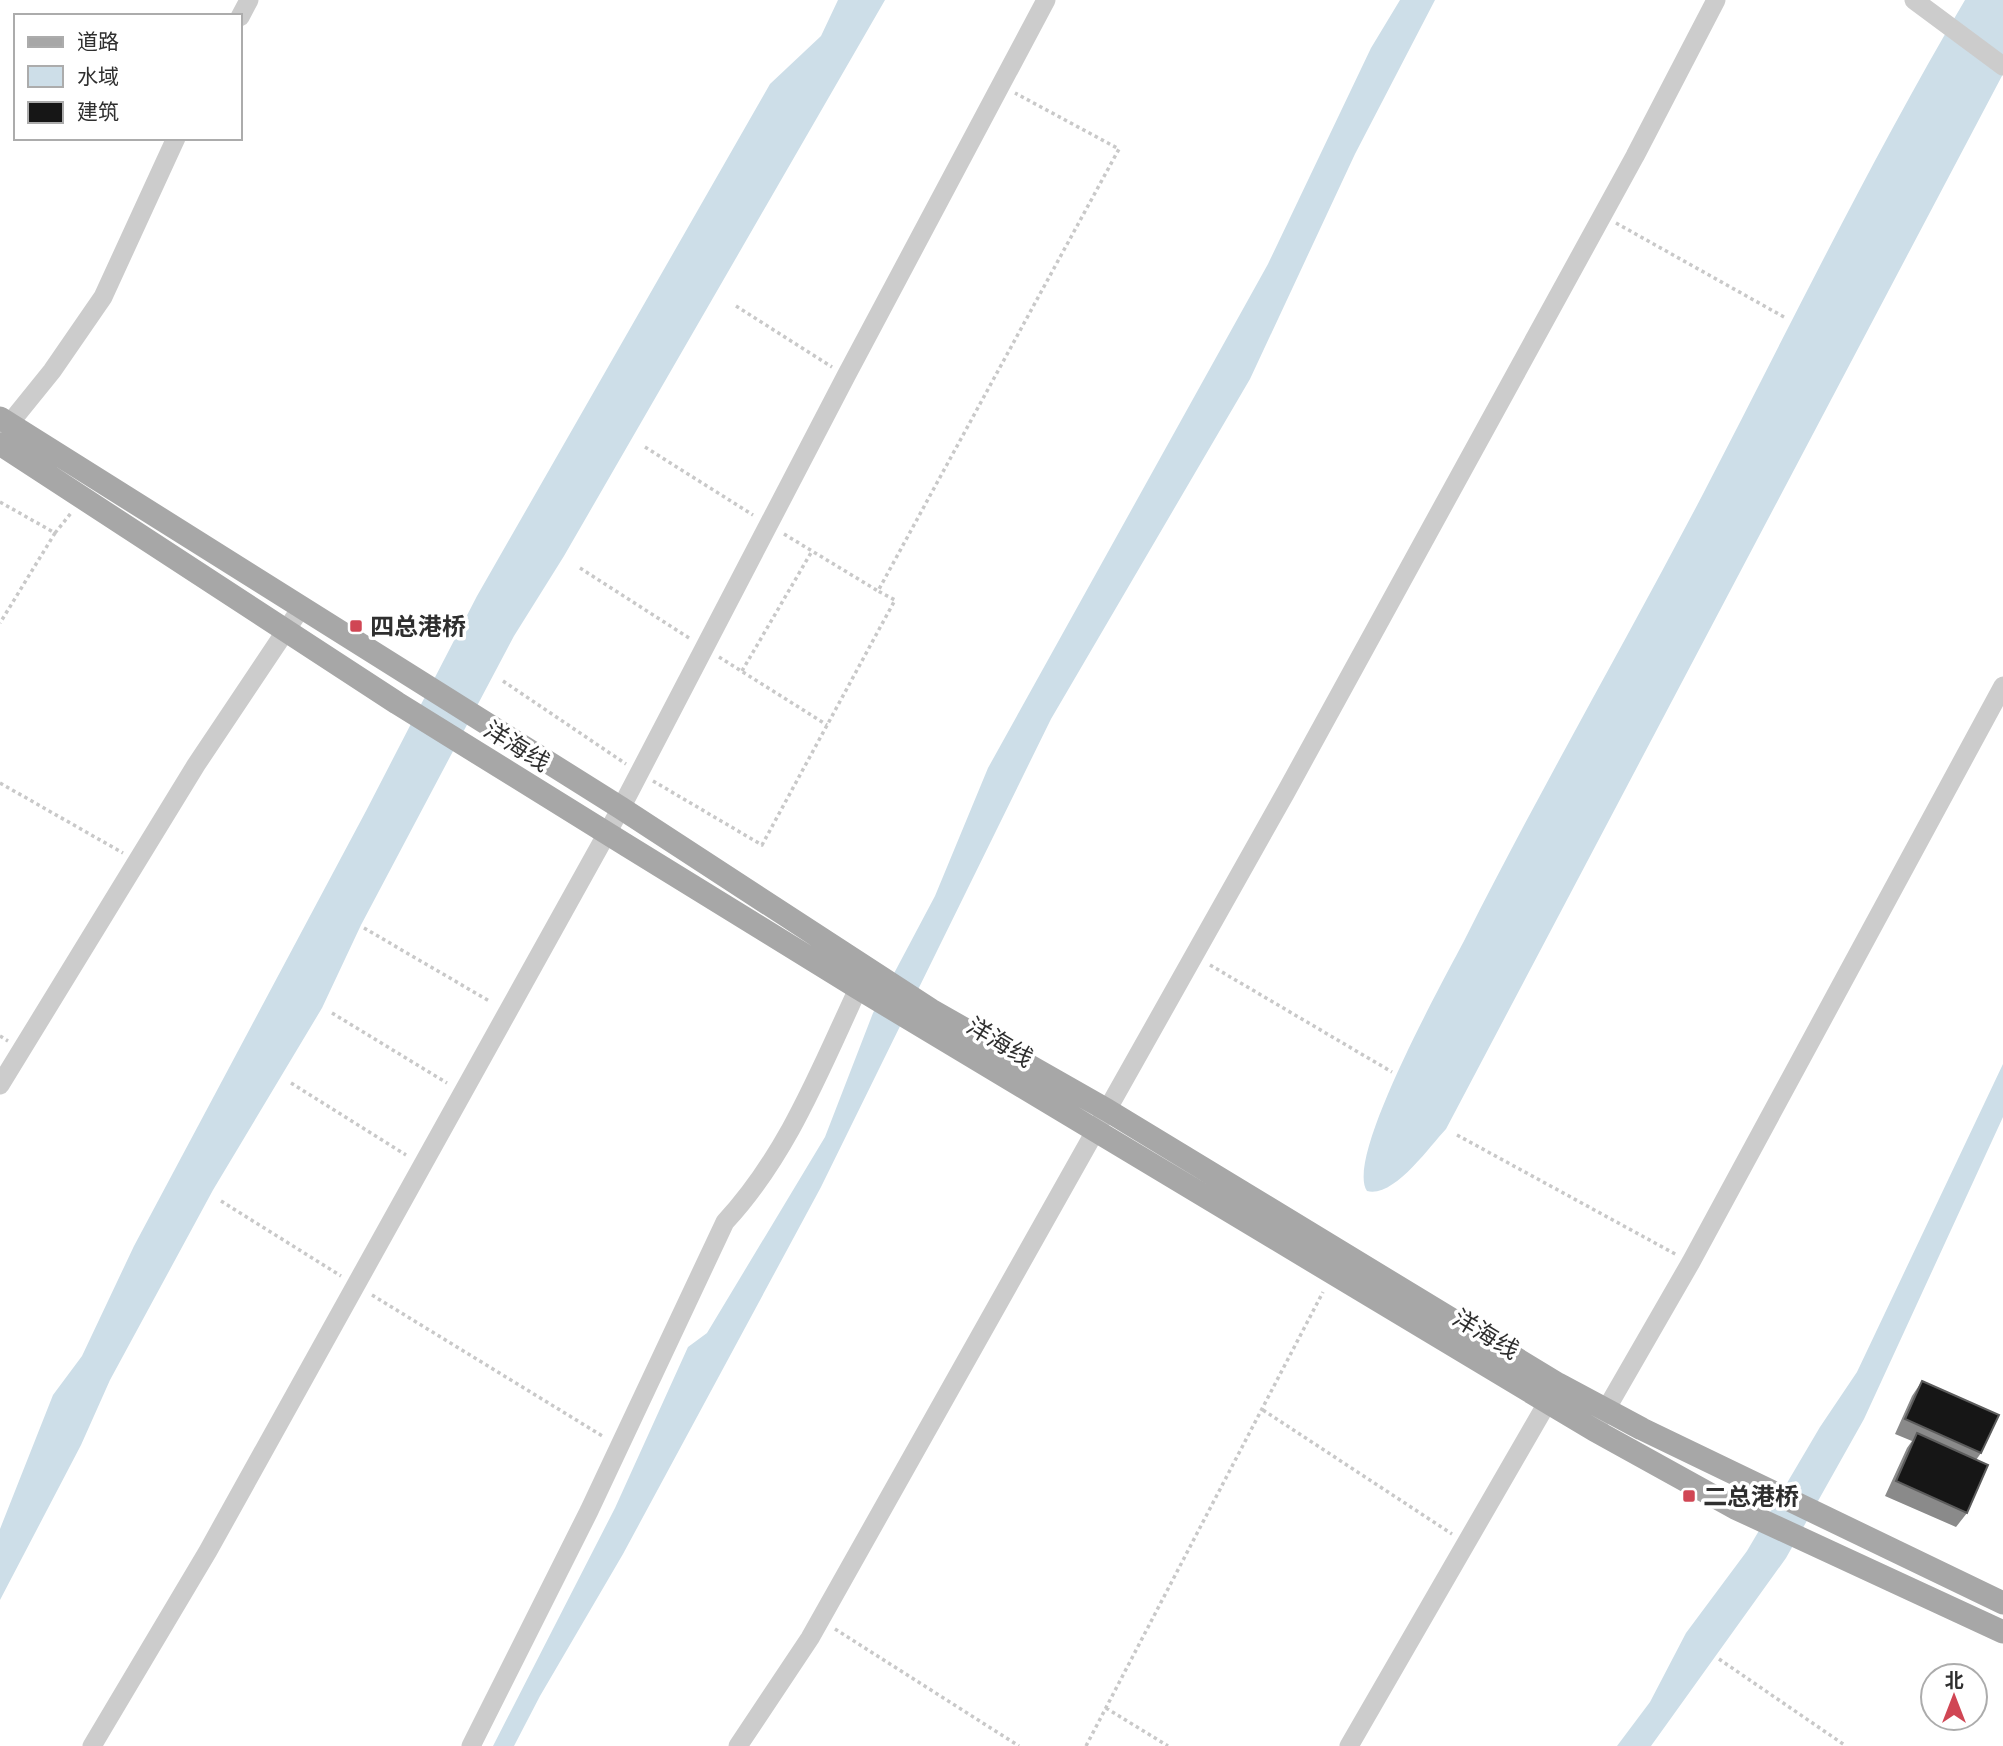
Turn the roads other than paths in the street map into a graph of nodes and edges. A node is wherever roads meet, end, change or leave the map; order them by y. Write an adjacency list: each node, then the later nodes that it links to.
1 (1046, 0): 10 (street)
2 (1716, 0): 14 (street)
3 (1914, 0): 4 (street)
4 (2003, 66)
5 (175, 140): 6 (street)
6 (2, 430): 7 (main road, 洋海线); 8 (main road, 洋海线)
7 (301, 608): 8 (street); 10 (main road, 洋海线)
8 (286, 630): 11 (main road, 洋海线); 13 (street)
9 (2003, 686): 16 (street)
10 (621, 808): 11 (street); 12 (main road, 洋海线)
11 (607, 833): 12 (main road, 洋海线); 20 (street)
12 (868, 983): 14 (main road, 洋海线); 21 (street)
13 (0, 1085)
14 (1101, 1120): 15 (main road, 洋海线); 15 (main road, 洋海线); 22 (street)
15 (1553, 1393): 16 (main road, 洋海线); 17 (main road, 洋海线); 23 (street)
16 (1606, 1410): 17 (street); 18 (main road, 洋海线)
17 (1594, 1430): 19 (main road, 洋海线)
18 (2003, 1603)
19 (2003, 1632)
20 (92, 1746)
21 (471, 1746)
22 (738, 1746)
23 (1349, 1746)

